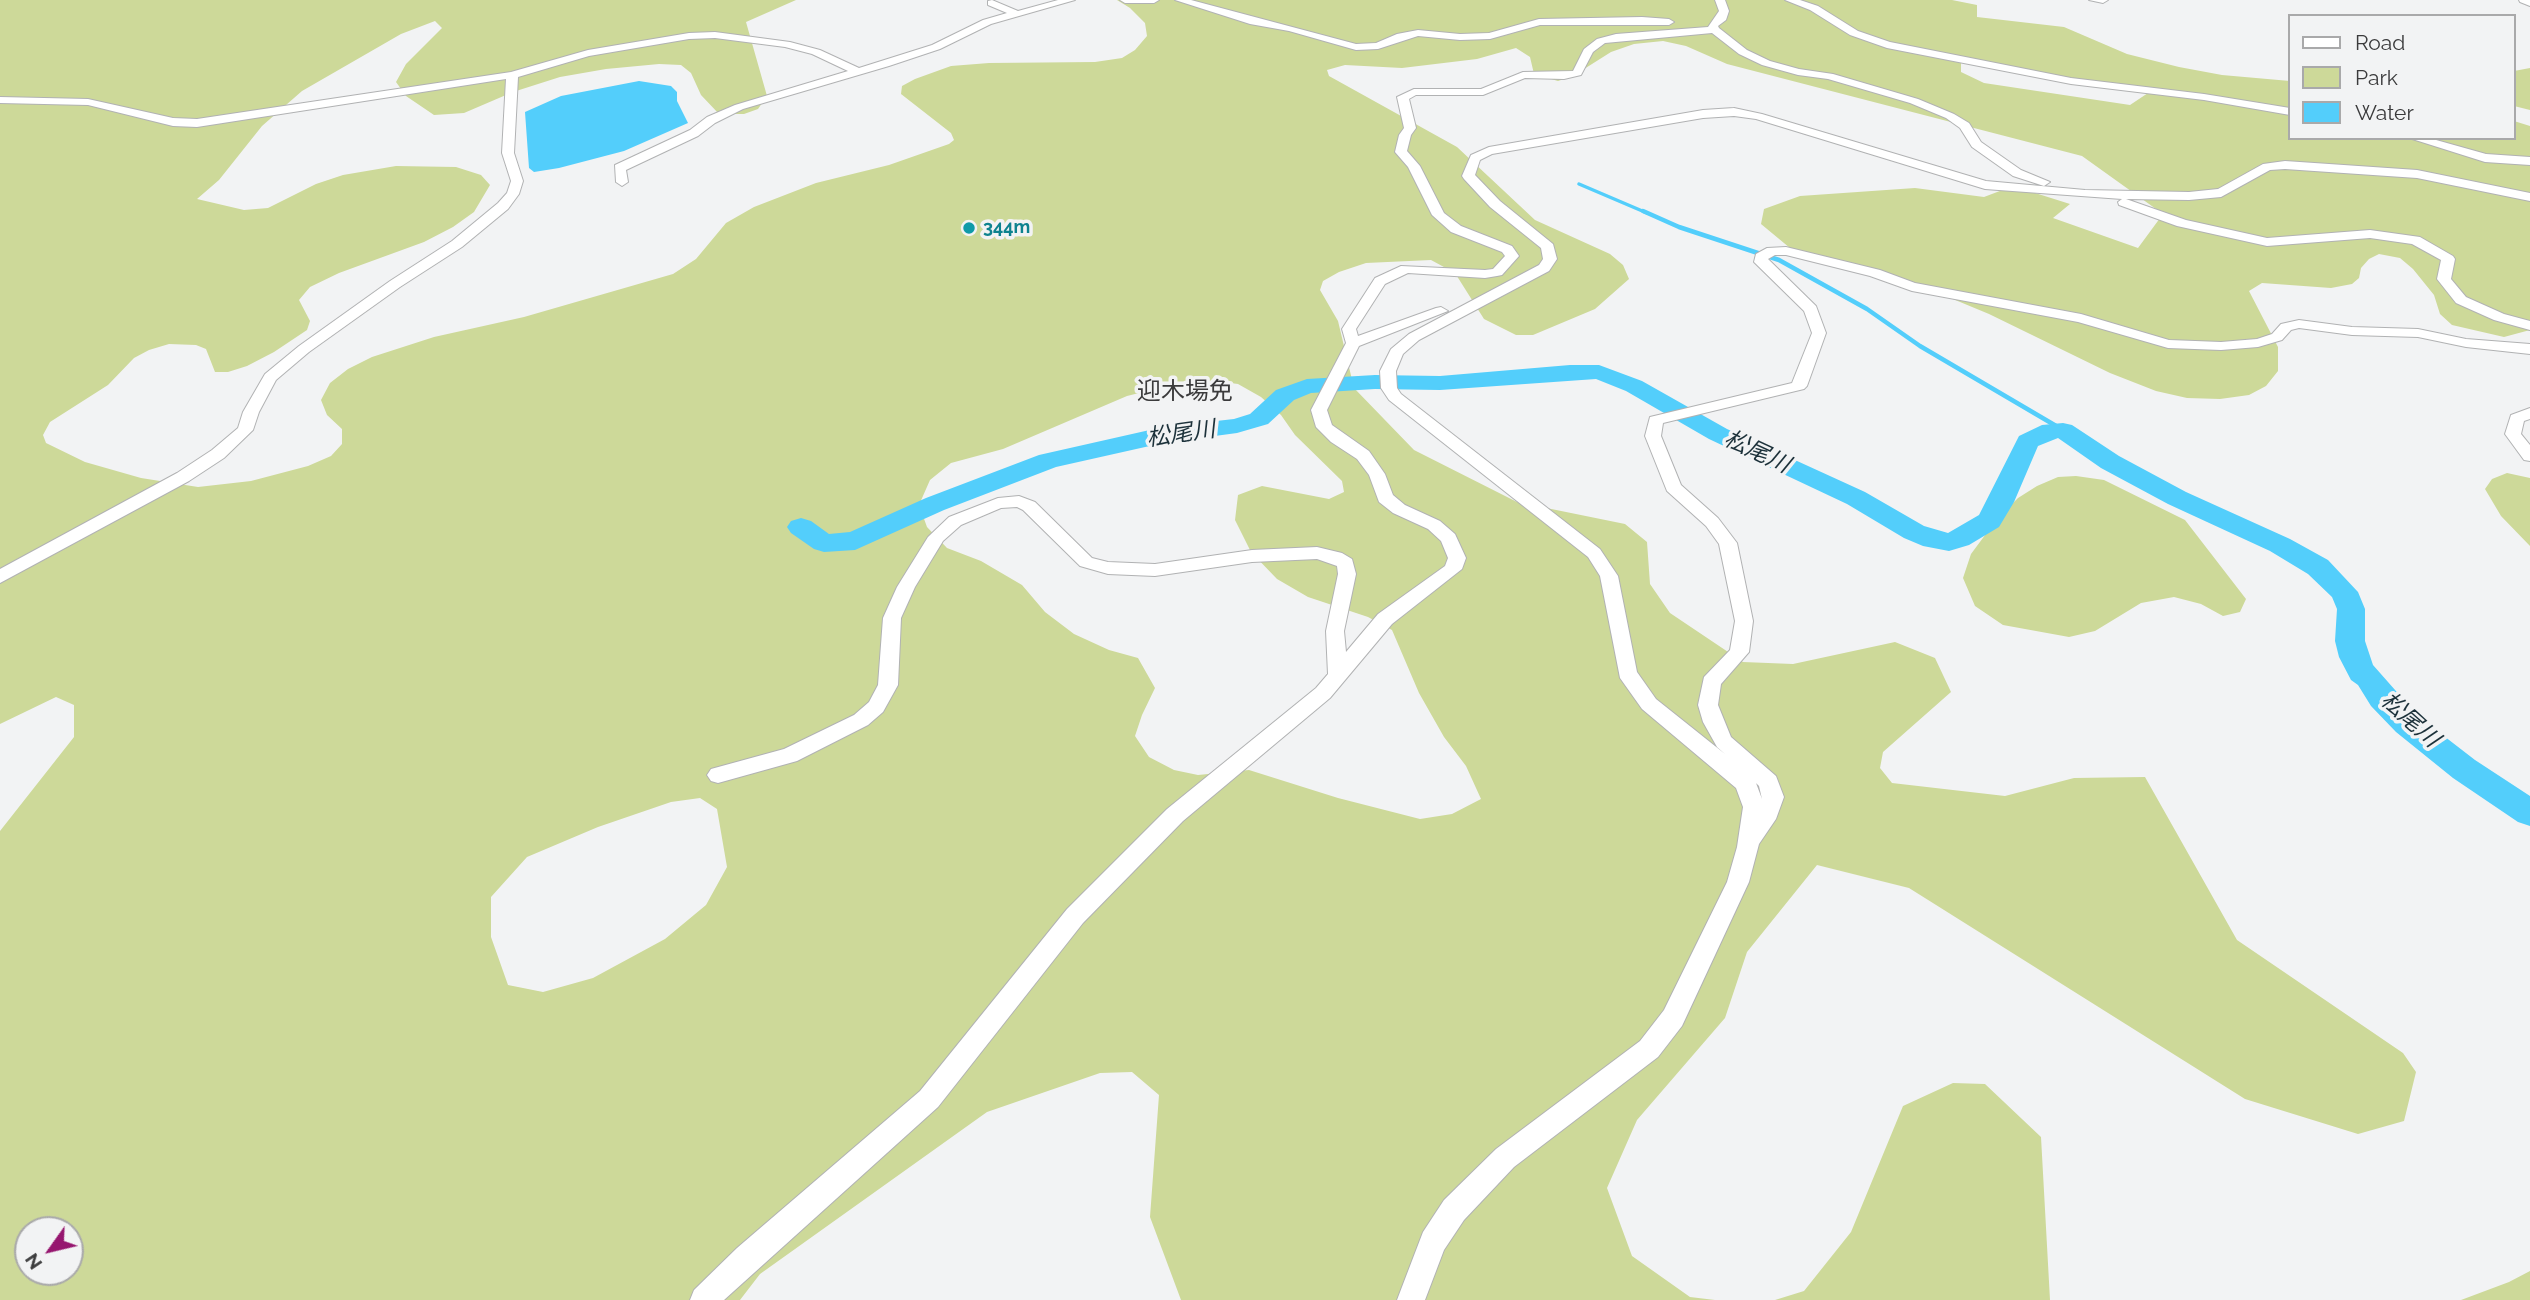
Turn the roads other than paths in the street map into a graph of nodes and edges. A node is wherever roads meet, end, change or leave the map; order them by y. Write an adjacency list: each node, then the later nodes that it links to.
1 (1070, 0): 13 (street)
2 (1125, 0): 3 (street)
3 (1154, 0)
4 (1180, 0): 12 (street)
5 (1720, 0): 14 (street)
6 (1790, 0): 18 (street)
7 (2094, 0): 8 (street)
8 (2103, 0)
9 (2524, 0): 11 (street)
10 (992, 3): 13 (street)
11 (2530, 3)
12 (1201, 4): 14 (street)
13 (1017, 14): 15 (street)
14 (1713, 27): 22 (street); 26 (street)
15 (859, 72): 16 (street); 21 (street)
16 (512, 75): 17 (street); 30 (street)
17 (0, 100)
18 (2288, 111)
19 (2422, 140): 20 (street)
20 (2530, 161)
21 (622, 182)
22 (2089, 194): 23 (street); 24 (street); 25 (street)
23 (2530, 197)
24 (1452, 316): 26 (street); 33 (street)
25 (2530, 326)
26 (1353, 343): 31 (street)
27 (2530, 349): 33 (street)
28 (2530, 413): 29 (street)
29 (2530, 456)
30 (0, 577)
31 (1338, 674): 32 (street); 34 (street)
32 (718, 775)
33 (1748, 847): 35 (street)
34 (704, 1300)
35 (1411, 1300)

